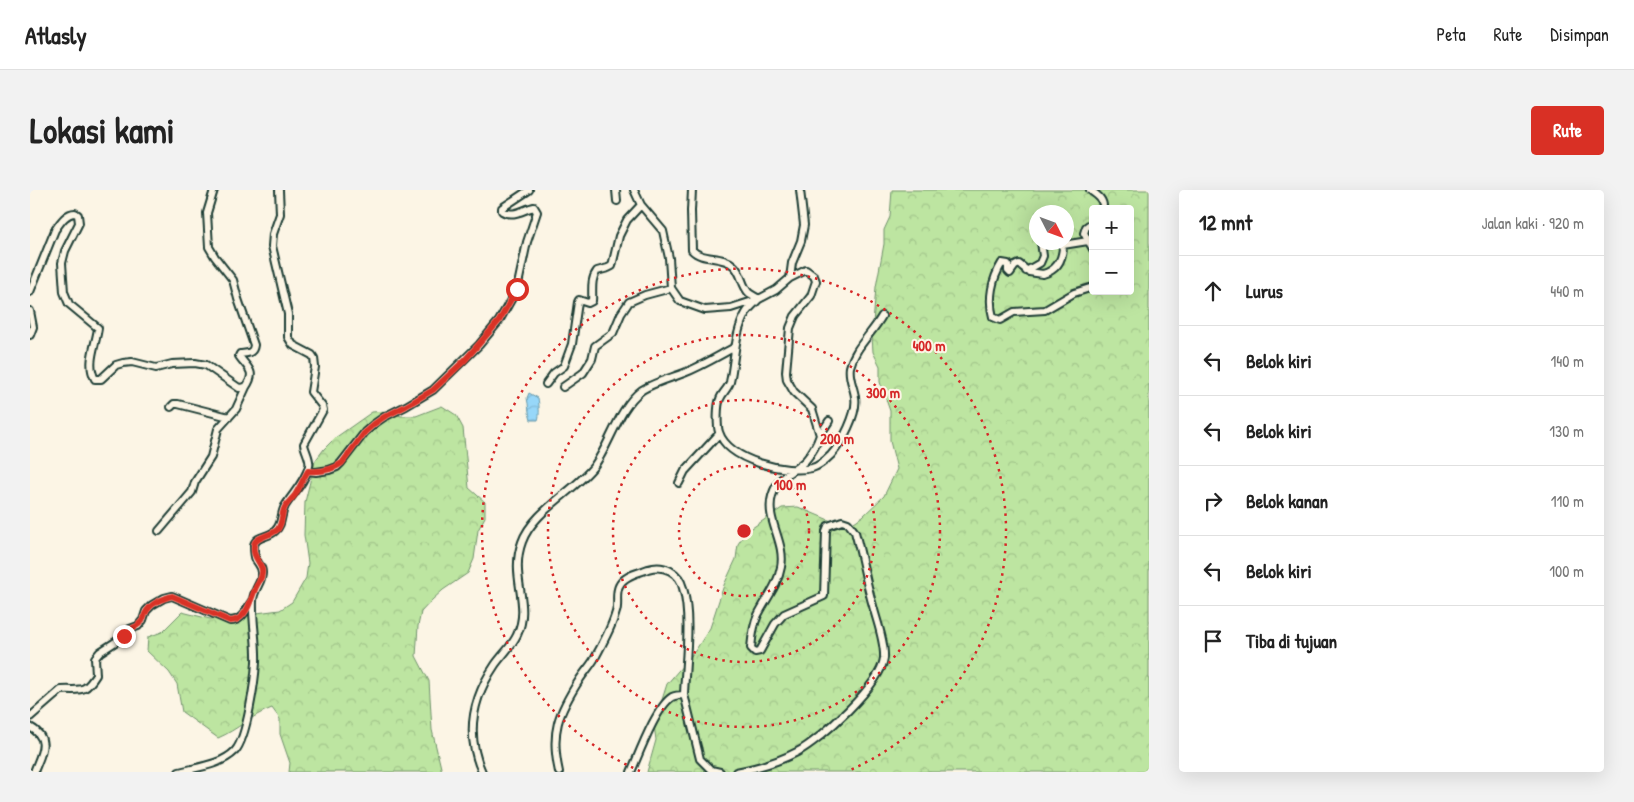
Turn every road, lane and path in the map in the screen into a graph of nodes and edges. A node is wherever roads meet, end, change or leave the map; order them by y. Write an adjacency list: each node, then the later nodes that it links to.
1 (214, 190): 28 (street)
2 (279, 190): 36 (street)
3 (529, 190): 36 (street)
4 (616, 190): 9 (street)
5 (634, 190): 10 (street)
6 (692, 190): 22 (street)
7 (800, 190): 18 (street)
8 (1090, 190): 11 (street)
9 (617, 201)
10 (641, 205): 19 (street); 27 (street)
11 (1103, 205)
12 (1089, 225): 13 (street)
13 (1088, 241): 14 (street)
14 (1074, 242)
15 (1042, 250): 17 (street)
16 (1062, 250): 17 (street)
17 (1026, 270): 20 (street)
18 (790, 278): 22 (street); 34 (street)
19 (671, 288): 22 (street); 29 (street)
20 (1089, 289)
21 (30, 292): 28 (street)
22 (759, 299): 26 (street)
23 (30, 310): 25 (street)
24 (882, 316): 35 (street)
25 (30, 335)
26 (735, 347): 33 (street); 45 (street)
27 (546, 384)
28 (246, 387): 31 (street)
29 (563, 387)
30 (171, 407): 31 (street)
31 (229, 417): 38 (street)
32 (829, 420): 34 (street)
33 (720, 434): 35 (street); 37 (street)
34 (820, 434): 35 (street)
35 (792, 469): 49 (street)
36 (308, 471): 39 (street)
37 (679, 483)
38 (159, 531)
39 (252, 600): 41 (street); 44 (street)
40 (684, 695): 46 (street); 47 (street); 48 (street)
41 (30, 717)
42 (30, 727): 43 (street)
43 (34, 772)
44 (179, 772)
45 (482, 772)
46 (559, 772)
47 (631, 772)
48 (720, 772)
49 (736, 772)

